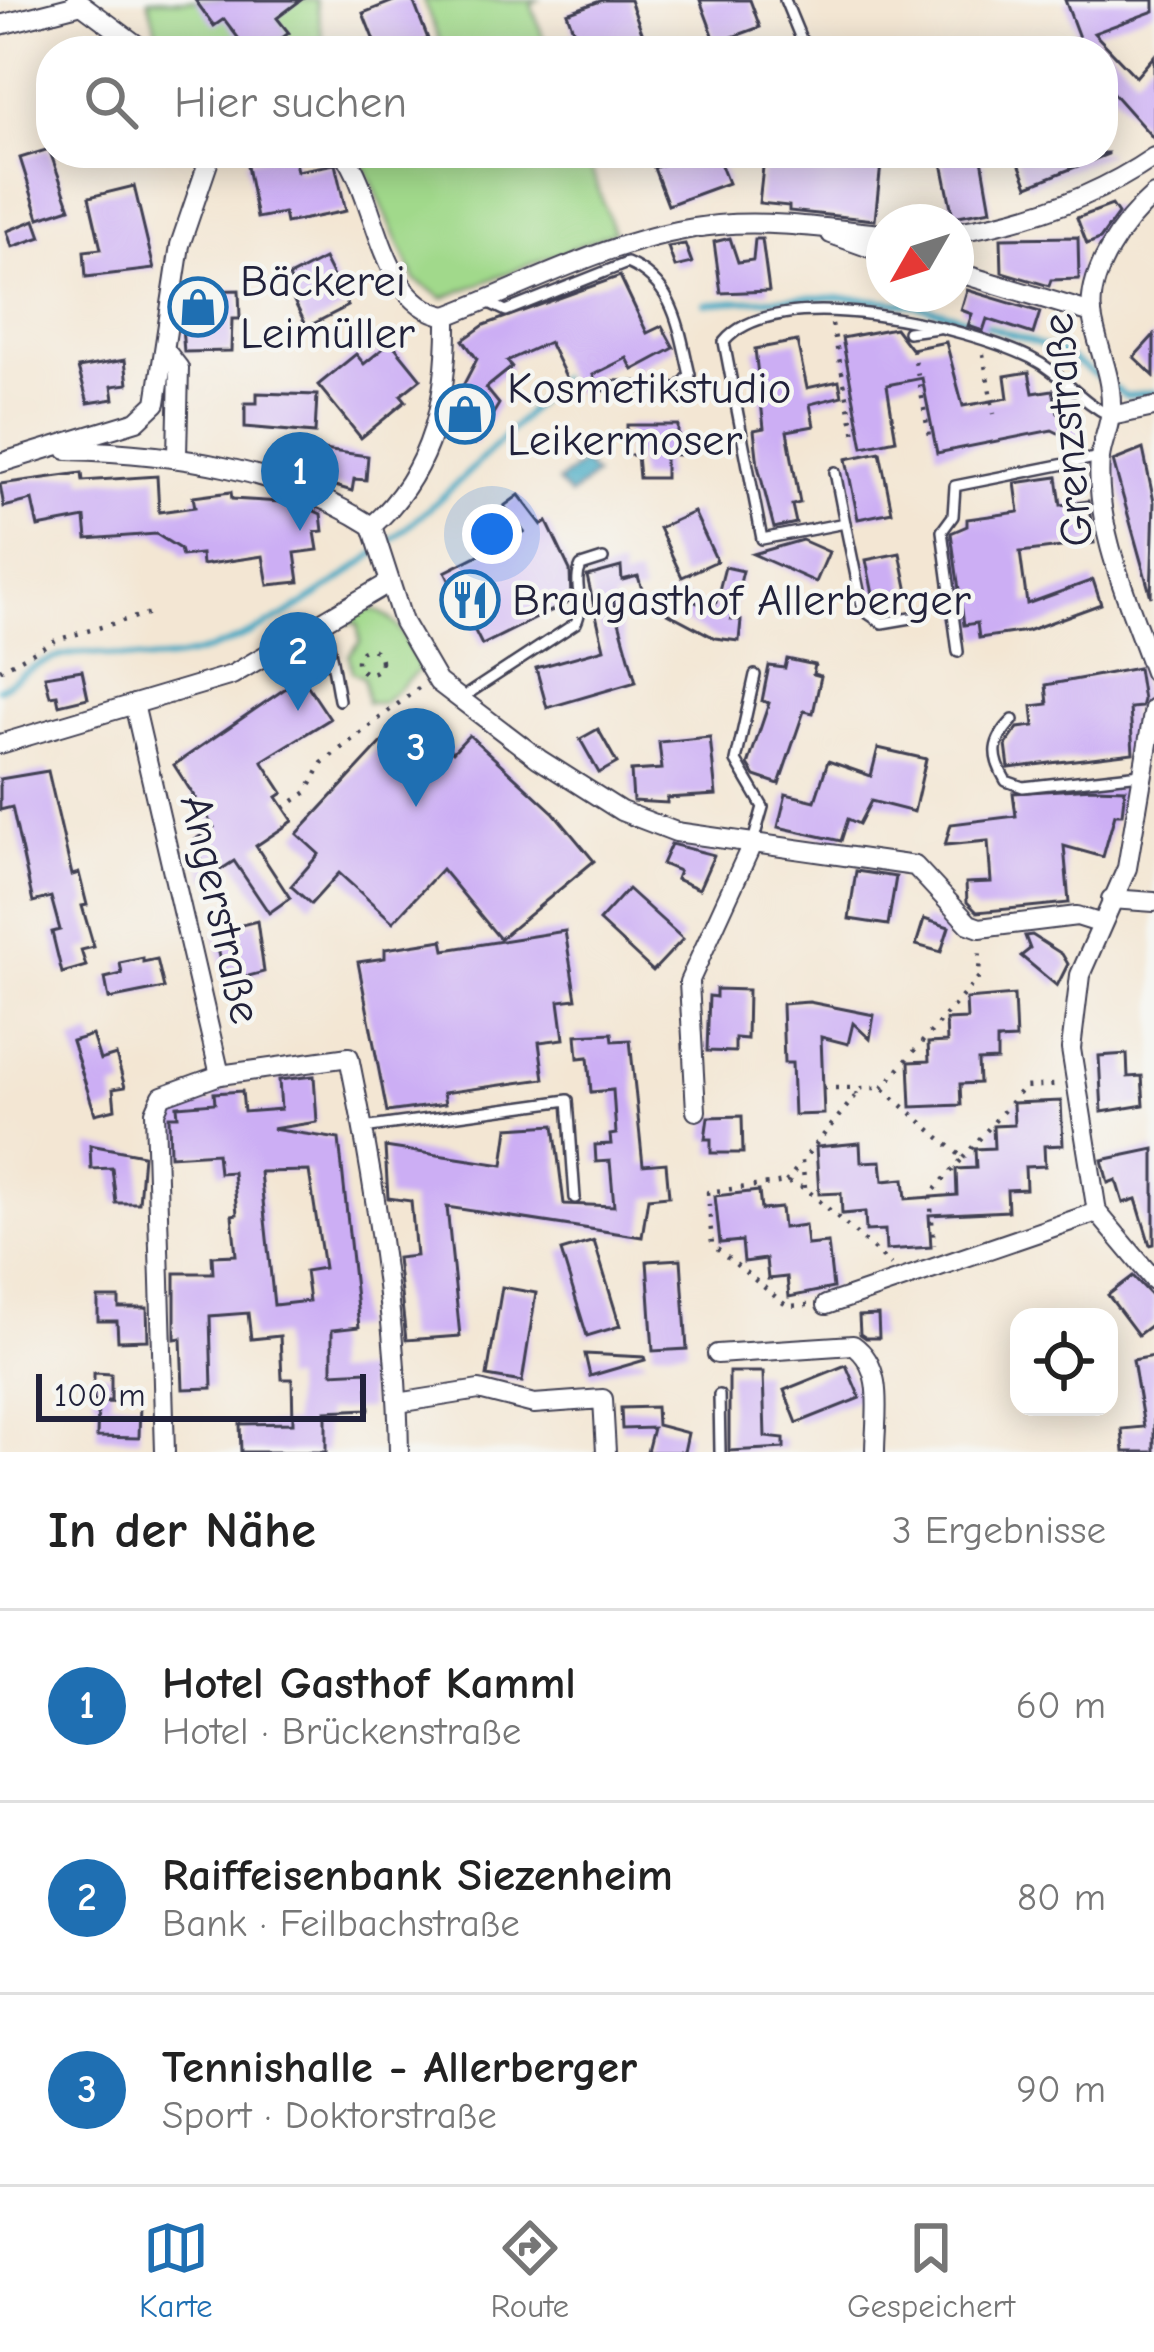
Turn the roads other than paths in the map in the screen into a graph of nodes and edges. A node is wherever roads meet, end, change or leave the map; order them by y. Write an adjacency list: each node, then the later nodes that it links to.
1 (785, 0): 5 (lane)
2 (77, 3): 3 (street); 4 (street)
3 (0, 26)
4 (124, 36)
5 (800, 36)
6 (1154, 157): 11 (street)
7 (207, 168): 20 (street)
8 (351, 168): 17 (street)
9 (1154, 195): 16 (street, Grenzstraße)
10 (815, 227): 12 (street); 13 (street); 15 (street)
11 (974, 229)
12 (866, 232)
13 (866, 246)
14 (974, 277): 16 (street)
15 (485, 302): 17 (street); 21 (lane)
16 (1092, 313): 23 (street, Grenzstraße)
17 (446, 316): 30 (street)
18 (942, 327): 19 (lane); 23 (lane); 29 (lane)
19 (911, 332)
20 (166, 350): 24 (street); 25 (street)
21 (607, 386)
22 (1154, 407): 23 (street)
23 (1111, 411): 26 (street, Grenzstraße)
24 (56, 449): 25 (street); 27 (street)
25 (177, 455): 30 (street)
26 (1100, 457): 35 (lane); 36 (street, Grenzstraße)
27 (0, 463)
28 (835, 472): 29 (lane)
29 (844, 523): 33 (lane)
30 (374, 531): 32 (street)
31 (603, 559): 39 (lane)
32 (390, 582): 34 (street); 39 (street)
33 (922, 616)
34 (325, 622): 38 (lane); 40 (street)
35 (958, 652)
36 (1154, 672)
37 (755, 675): 45 (lane)
38 (339, 700)
39 (458, 700): 45 (street)
40 (134, 704): 43 (street); 49 (street, Angerstraße)
41 (1154, 708): 44 (street)
42 (1012, 721): 44 (lane)
43 (0, 744)
44 (1141, 774): 46 (street)
45 (752, 844): 48 (street); 50 (street)
46 (1111, 899): 47 (street); 48 (street)
47 (1154, 902)
48 (1099, 923): 53 (street)
49 (220, 1075): 51 (street, Angerstraße); 59 (street)
50 (696, 1112)
51 (363, 1128): 52 (lane); 58 (street, Angerstraße)
52 (575, 1198)
53 (1097, 1212): 54 (street); 55 (street)
54 (1154, 1280)
55 (826, 1305)
56 (717, 1354): 63 (street)
57 (719, 1395): 62 (lane)
58 (398, 1403): 60 (street, Angerstraße); 61 (street)
59 (165, 1452)
60 (399, 1452)
61 (606, 1452)
62 (720, 1452)
63 (875, 1452)

